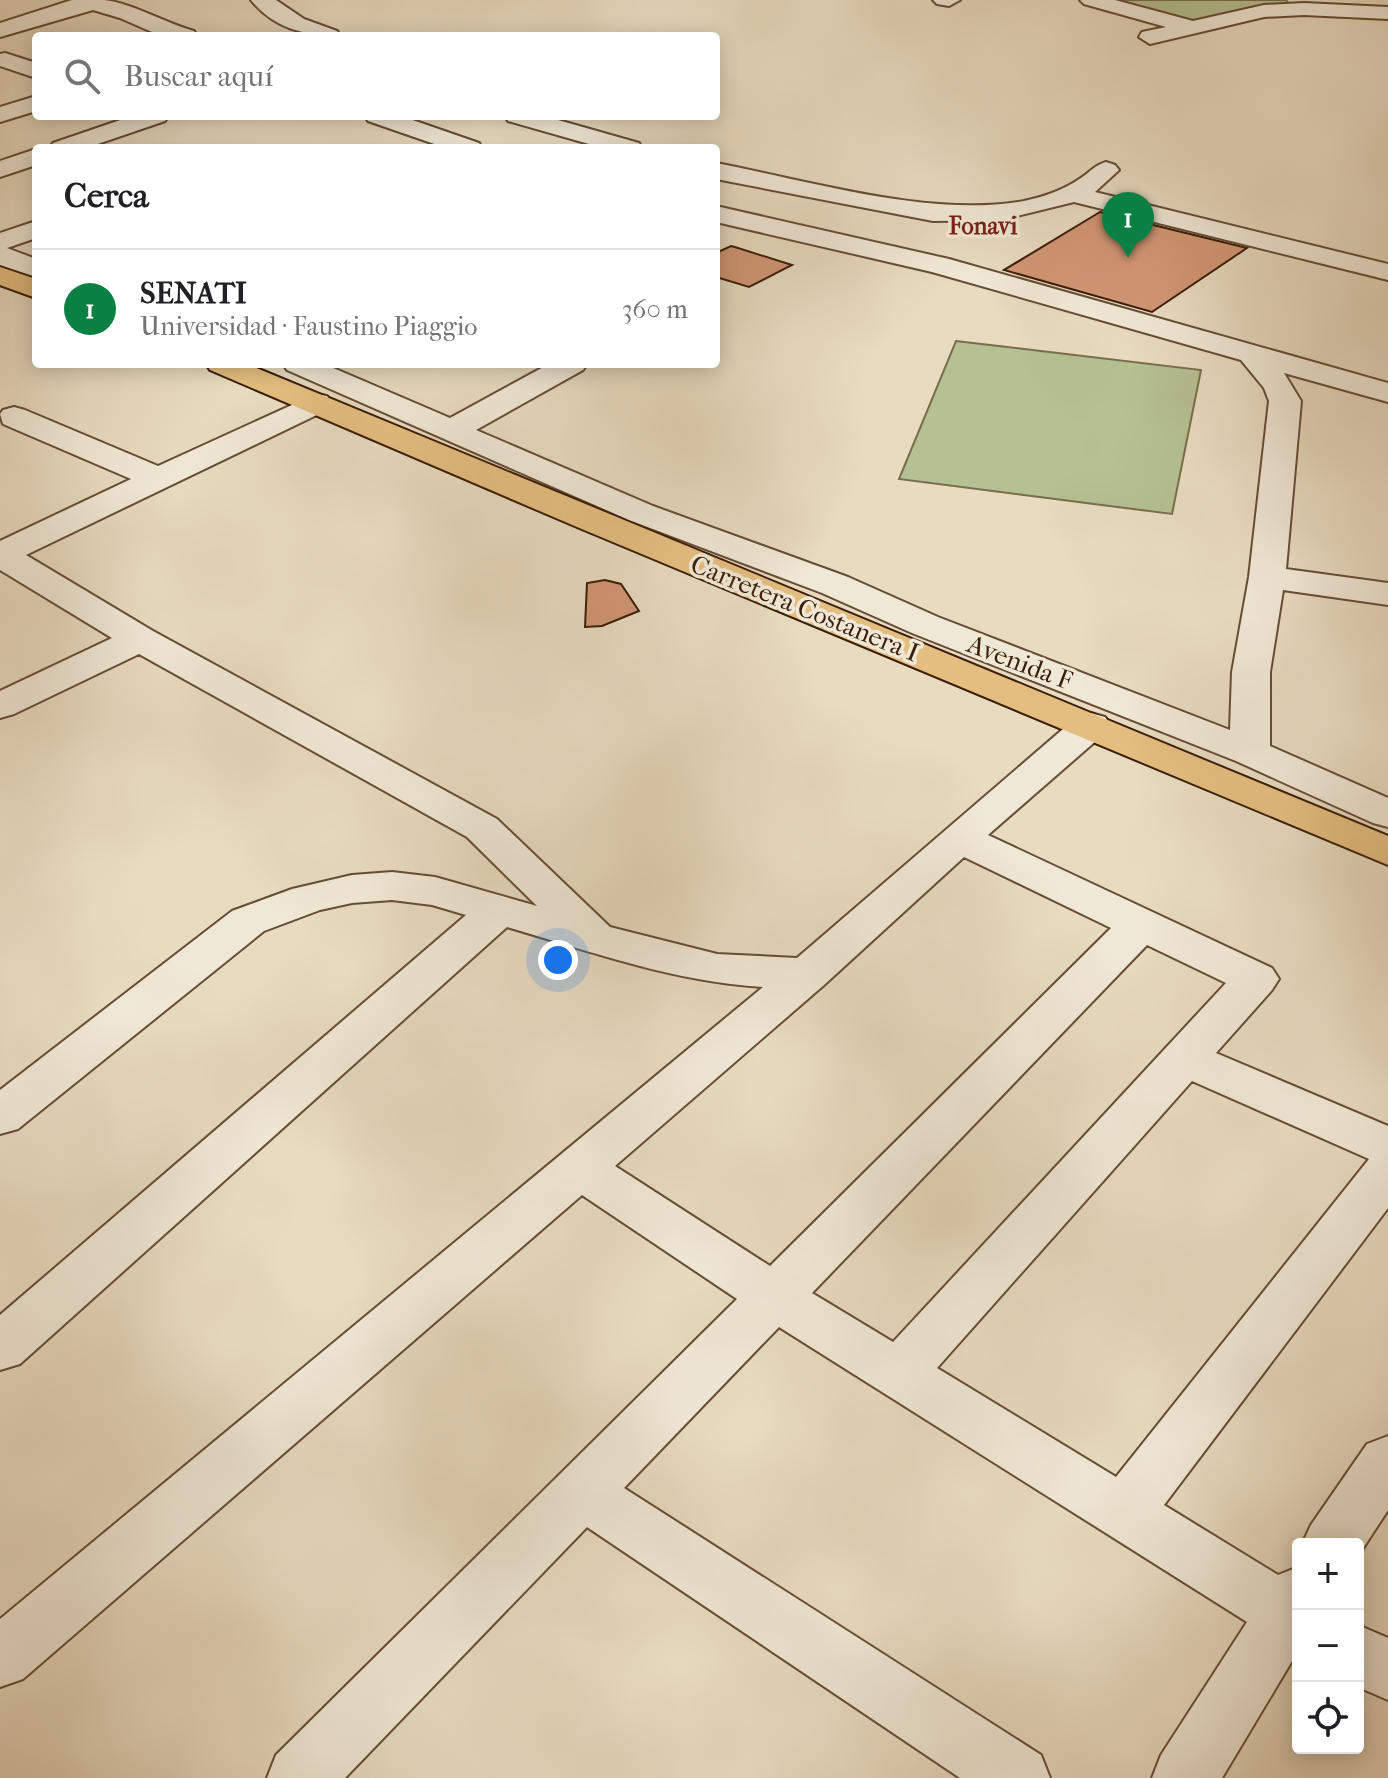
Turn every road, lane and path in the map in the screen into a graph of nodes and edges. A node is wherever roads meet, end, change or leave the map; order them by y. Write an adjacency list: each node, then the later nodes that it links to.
1 (262, 0): 11 (street)
2 (1091, 0): 8 (street)
3 (88, 2): 7 (street); 9 (street)
4 (164, 3): 7 (street)
5 (1298, 5): 6 (street); 8 (street)
6 (1388, 13)
7 (127, 20): 10 (street)
8 (1192, 27): 12 (street)
9 (0, 30)
10 (171, 32)
11 (318, 32)
12 (1150, 37)
13 (32, 52): 14 (street)
14 (3, 61): 15 (street)
15 (32, 70)
16 (32, 104): 17 (street)
17 (0, 115)
18 (144, 120): 23 (street)
19 (387, 120): 21 (street)
20 (531, 120): 25 (street)
21 (417, 132): 22 (street); 24 (street)
22 (388, 143)
23 (74, 144)
24 (457, 144)
25 (616, 144)
26 (32, 158): 27 (street)
27 (0, 169)
28 (1106, 170): 30 (street)
29 (720, 172): 30 (street)
30 (1072, 194): 38 (street)
31 (720, 215): 32 (street)
32 (776, 228): 35 (street); 41 (street)
33 (32, 230): 34 (street)
34 (0, 242)
35 (743, 246)
36 (0, 255): 37 (street)
37 (32, 267)
38 (1388, 272)
39 (0, 275): 40 (main road)
40 (32, 287)
41 (1252, 355): 45 (street); 51 (street)
42 (231, 368): 46 (main road, Carretera Costanera I)
43 (307, 368): 48 (street, Avenida F)
44 (565, 368): 48 (street)
45 (1388, 393)
46 (316, 403): 49 (street); 55 (main road, Carretera Costanera I)
47 (14, 417): 49 (street)
48 (450, 431): 56 (street, Avenida F)
49 (158, 478): 50 (street)
50 (0, 555): 53 (street)
51 (1267, 577): 52 (street); 56 (street)
52 (1388, 594)
53 (140, 639): 54 (street); 62 (street)
54 (0, 706)
55 (1091, 725): 58 (street); 59 (main road, Carretera Costanera I)
56 (1250, 752): 57 (street, Avenida F)
57 (1388, 814)
58 (959, 838): 61 (street); 63 (street)
59 (1388, 852)
60 (499, 910): 62 (street); 65 (street); 70 (street)
61 (1139, 926): 64 (street); 69 (street)
62 (597, 939): 63 (street)
63 (808, 974): 67 (street)
64 (1183, 1058): 66 (street); 71 (street)
65 (0, 1116)
66 (1388, 1147)
67 (580, 1168): 69 (street); 79 (street)
68 (1388, 1171): 74 (street)
69 (774, 1296): 71 (street); 73 (street)
70 (0, 1348)
71 (899, 1373): 74 (street)
72 (1388, 1461): 75 (street)
73 (582, 1492): 81 (street); 82 (street)
74 (1124, 1512): 76 (street)
75 (1336, 1538)
76 (1292, 1608)
77 (1293, 1610): 83 (street)
78 (1364, 1657): 80 (street)
79 (0, 1658)
80 (1388, 1671)
81 (300, 1778)
82 (1017, 1778)
83 (1185, 1778)

